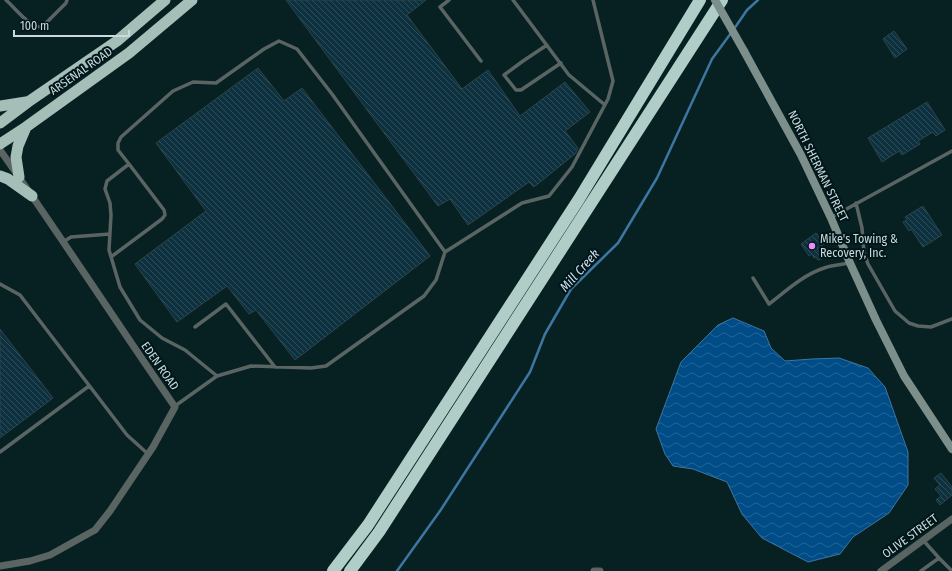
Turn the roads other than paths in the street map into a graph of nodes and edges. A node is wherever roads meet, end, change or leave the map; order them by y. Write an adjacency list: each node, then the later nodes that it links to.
1 (6, 0): 2 (lane)
2 (66, 0)
3 (165, 0): 14 (highway, ARSENAL ROAD)
4 (192, 0): 18 (highway, ARSENAL ROAD)
5 (449, 0): 12 (lane)
6 (513, 0): 11 (lane)
7 (593, 0): 15 (lane)
8 (700, 0): 49 (highway)
9 (715, 0): 27 (main road, NORTH SHERMAN STREET, bridge)
10 (722, 0): 50 (highway)
11 (547, 45): 13 (lane); 13 (lane)
12 (481, 61)
13 (561, 63): 15 (lane)
14 (28, 102): 16 (highway); 17 (highway, ARSENAL ROAD)
15 (605, 105): 30 (lane)
16 (0, 106)
17 (0, 123)
18 (26, 127): 19 (highway, ARSENAL ROAD); 24 (highway)
19 (0, 144)
20 (0, 150): 24 (street, EDEN ROAD)
21 (952, 151): 26 (lane)
22 (129, 164): 28 (lane); 30 (lane); 31 (lane)
23 (0, 176): 25 (highway)
24 (19, 177): 25 (street, EDEN ROAD)
25 (32, 196): 29 (street, EDEN ROAD)
26 (856, 203): 27 (lane); 35 (lane)
27 (831, 218): 32 (main road, NORTH SHERMAN STREET)
28 (110, 234): 29 (lane); 31 (lane)
29 (63, 242): 40 (street, EDEN ROAD)
30 (444, 252): 37 (lane)
31 (111, 257): 38 (lane)
32 (850, 263): 33 (lane); 41 (main road, NORTH SHERMAN STREET)
33 (753, 278)
34 (0, 284): 39 (lane)
35 (952, 319)
36 (195, 327): 37 (lane)
37 (275, 367): 38 (lane)
38 (217, 376): 40 (lane)
39 (89, 386): 42 (lane); 43 (lane)
40 (175, 407): 43 (street, EDEN ROAD)
41 (952, 449)
42 (0, 452)
43 (148, 454): 47 (street, EDEN ROAD)
44 (952, 520): 45 (street, OLIVE STREET)
45 (923, 540): 46 (lane); 53 (street, OLIVE STREET)
46 (939, 558): 48 (lane); 54 (lane)
47 (0, 566)
48 (952, 570)
49 (333, 571)
50 (350, 571)
51 (594, 571): 52 (street)
52 (600, 571)
53 (881, 571)
54 (921, 571)

